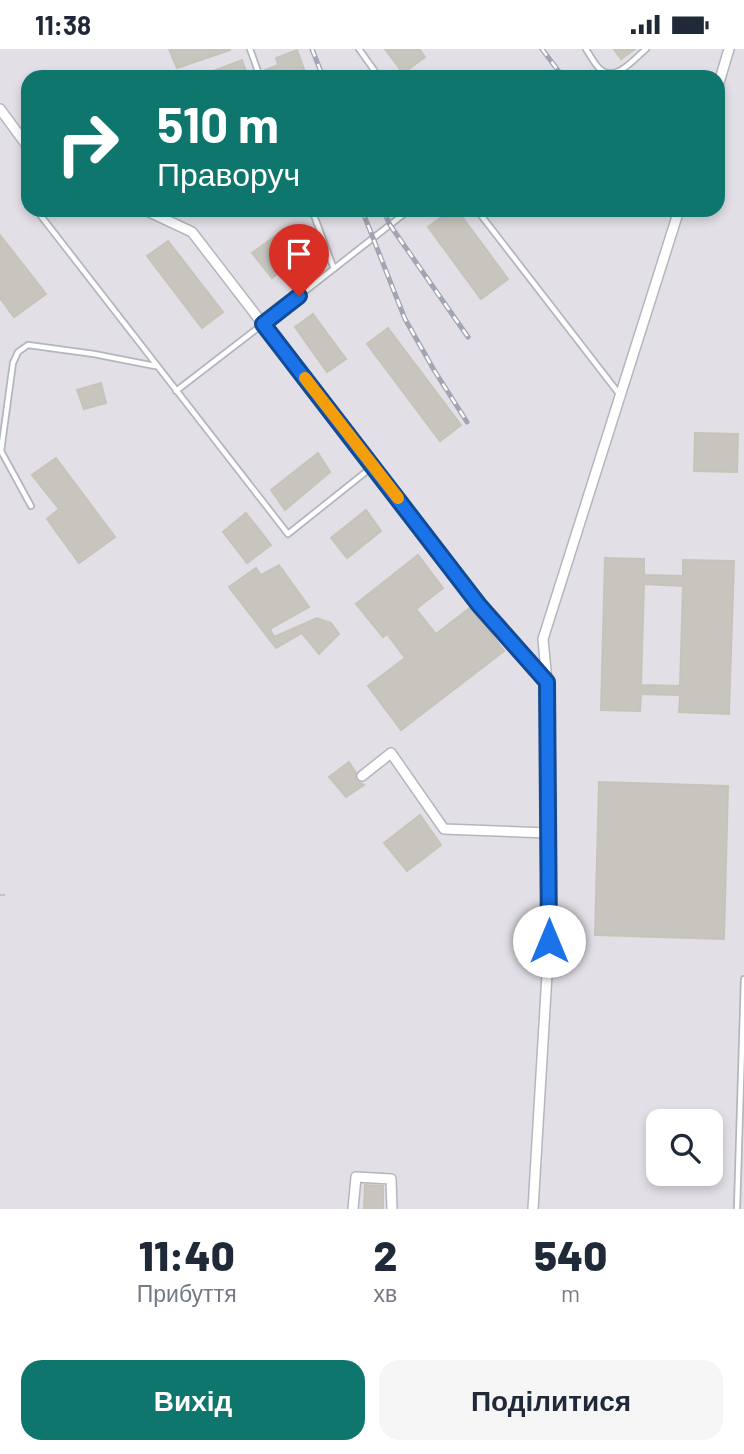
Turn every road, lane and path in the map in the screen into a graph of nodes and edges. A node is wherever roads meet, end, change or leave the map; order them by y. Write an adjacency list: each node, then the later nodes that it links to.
1 (250, 49): 6 (lane)
2 (359, 49): 7 (lane)
3 (586, 49): 8 (lane)
4 (646, 49): 9 (lane)
5 (729, 49): 10 (street)
6 (258, 70)
7 (374, 70)
8 (602, 70)
9 (620, 70)
10 (723, 70)
11 (0, 109): 12 (street)
12 (21, 138)
13 (42, 217): 21 (lane)
14 (160, 217): 20 (street)
15 (315, 217): 19 (lane)
16 (400, 217): 19 (lane)
17 (482, 217): 23 (lane)
18 (677, 217): 23 (street)
19 (334, 269): 20 (lane)
20 (263, 324): 22 (lane); 26 (street)
21 (156, 366): 22 (lane); 24 (lane)
22 (176, 391): 26 (lane)
23 (621, 396): 28 (street)
24 (5, 418): 25 (lane); 27 (lane)
25 (0, 423)
26 (373, 466): 28 (street)
27 (31, 506)
28 (547, 682): 30 (street)
29 (362, 776): 30 (street)
30 (548, 833): 36 (street)
31 (0, 895): 32 (path)
32 (6, 895)
33 (744, 979): 37 (lane)
34 (354, 1209): 35 (street)
35 (392, 1209)
36 (533, 1209)
37 (737, 1209)

